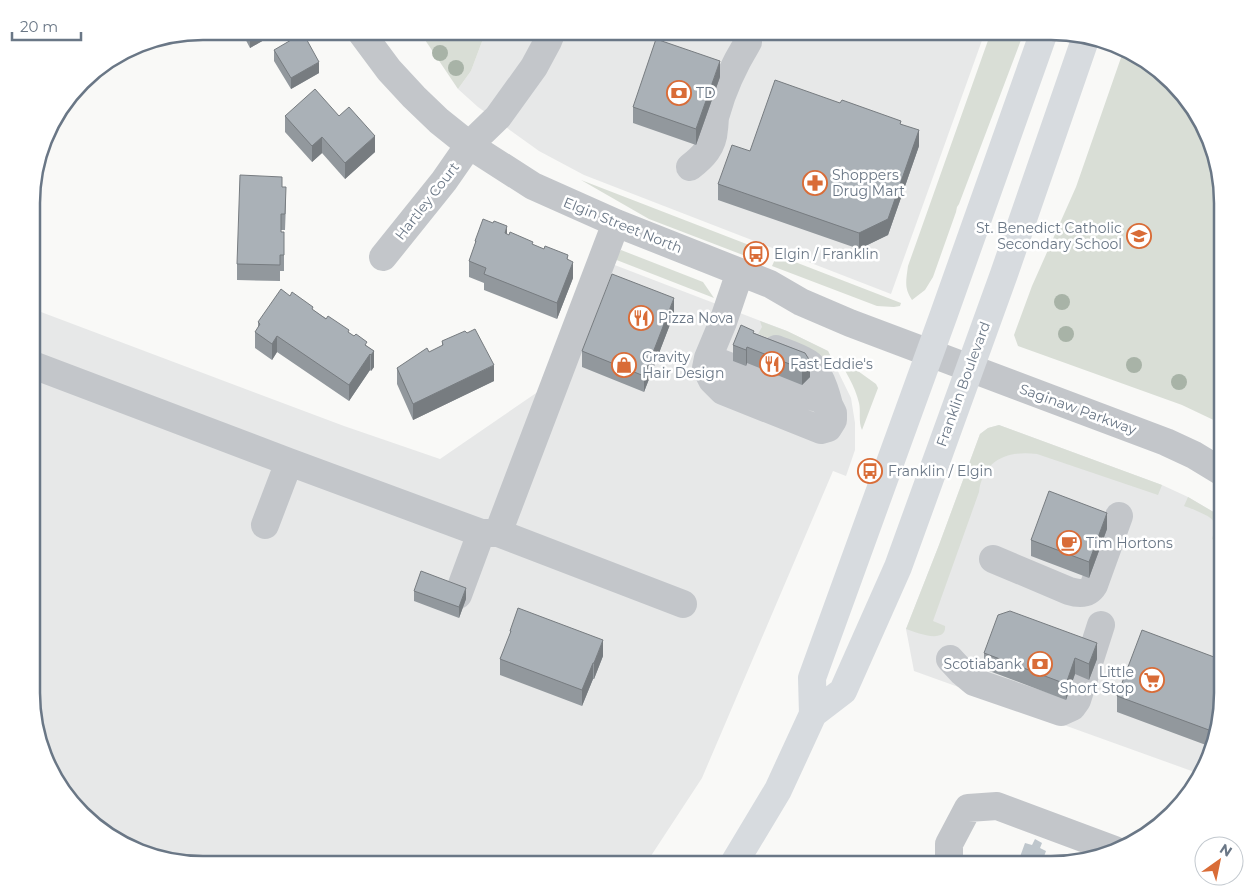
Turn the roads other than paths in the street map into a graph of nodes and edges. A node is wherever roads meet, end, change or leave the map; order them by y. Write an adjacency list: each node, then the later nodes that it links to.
1 (367, 40): 6 (street, Elgin Street North)
2 (548, 40): 6 (street, Hartley Court)
3 (1041, 40): 12 (main road, Franklin Boulevard)
4 (748, 42): 7 (street)
5 (1084, 43): 14 (main road, Franklin Boulevard)
6 (469, 145): 8 (street, Elgin Street North); 9 (street, Hartley Court)
7 (690, 167)
8 (616, 223): 10 (street, Elgin Street North); 19 (street)
9 (383, 257)
10 (740, 272): 11 (street); 12 (street, Elgin Street North)
11 (720, 328): 11 (street)
12 (930, 353): 14 (street, Saginaw Parkway); 25 (main road, Franklin Boulevard)
13 (40, 368): 15 (street)
14 (969, 368): 16 (street, Saginaw Parkway); 25 (main road, Franklin Boulevard)
15 (289, 462): 18 (street); 19 (street)
16 (1214, 467)
17 (1119, 516): 20 (street)
18 (264, 525)
19 (490, 533): 21 (street); 22 (street)
20 (993, 559)
21 (458, 595)
22 (683, 604)
23 (1101, 625): 24 (street)
24 (950, 659)
25 (813, 714): 27 (main road, Franklin Boulevard)
26 (1105, 846): 28 (street)
27 (738, 856)
28 (949, 856)

